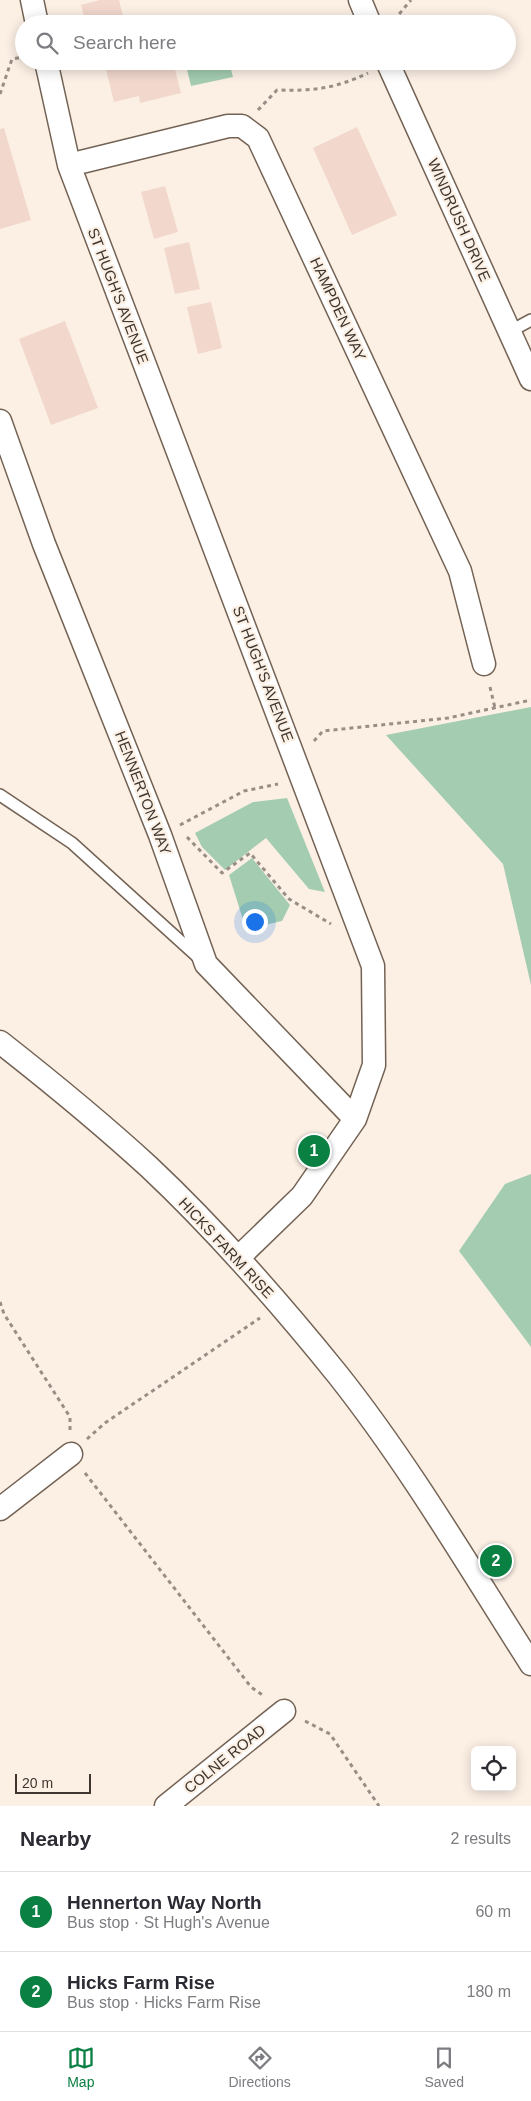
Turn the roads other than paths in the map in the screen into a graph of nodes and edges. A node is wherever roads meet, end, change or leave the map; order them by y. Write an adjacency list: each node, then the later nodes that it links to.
1 (32, 0): 3 (street)
2 (360, 0): 4 (street)
3 (35, 15)
4 (366, 15)
5 (48, 70): 7 (street, ST HUGH'S AVENUE)
6 (391, 70): 9 (street, WINDRUSH DRIVE)
7 (69, 165): 12 (street, HAMPDEN WAY); 16 (street, ST HUGH'S AVENUE)
8 (531, 320): 9 (lane)
9 (510, 332): 10 (street, WINDRUSH DRIVE)
10 (531, 379)
11 (0, 421): 14 (street, HENNERTON WAY)
12 (484, 664)
13 (0, 796): 14 (lane)
14 (206, 964): 16 (street, HENNERTON WAY)
15 (0, 1042): 17 (street, HICKS FARM RISE)
16 (355, 1119): 17 (street, ST HUGH'S AVENUE)
17 (238, 1258): 20 (street, HICKS FARM RISE)
18 (70, 1454): 19 (street)
19 (0, 1509)
20 (531, 1664)
21 (284, 1711): 22 (street, COLNE ROAD)
22 (166, 1806)

